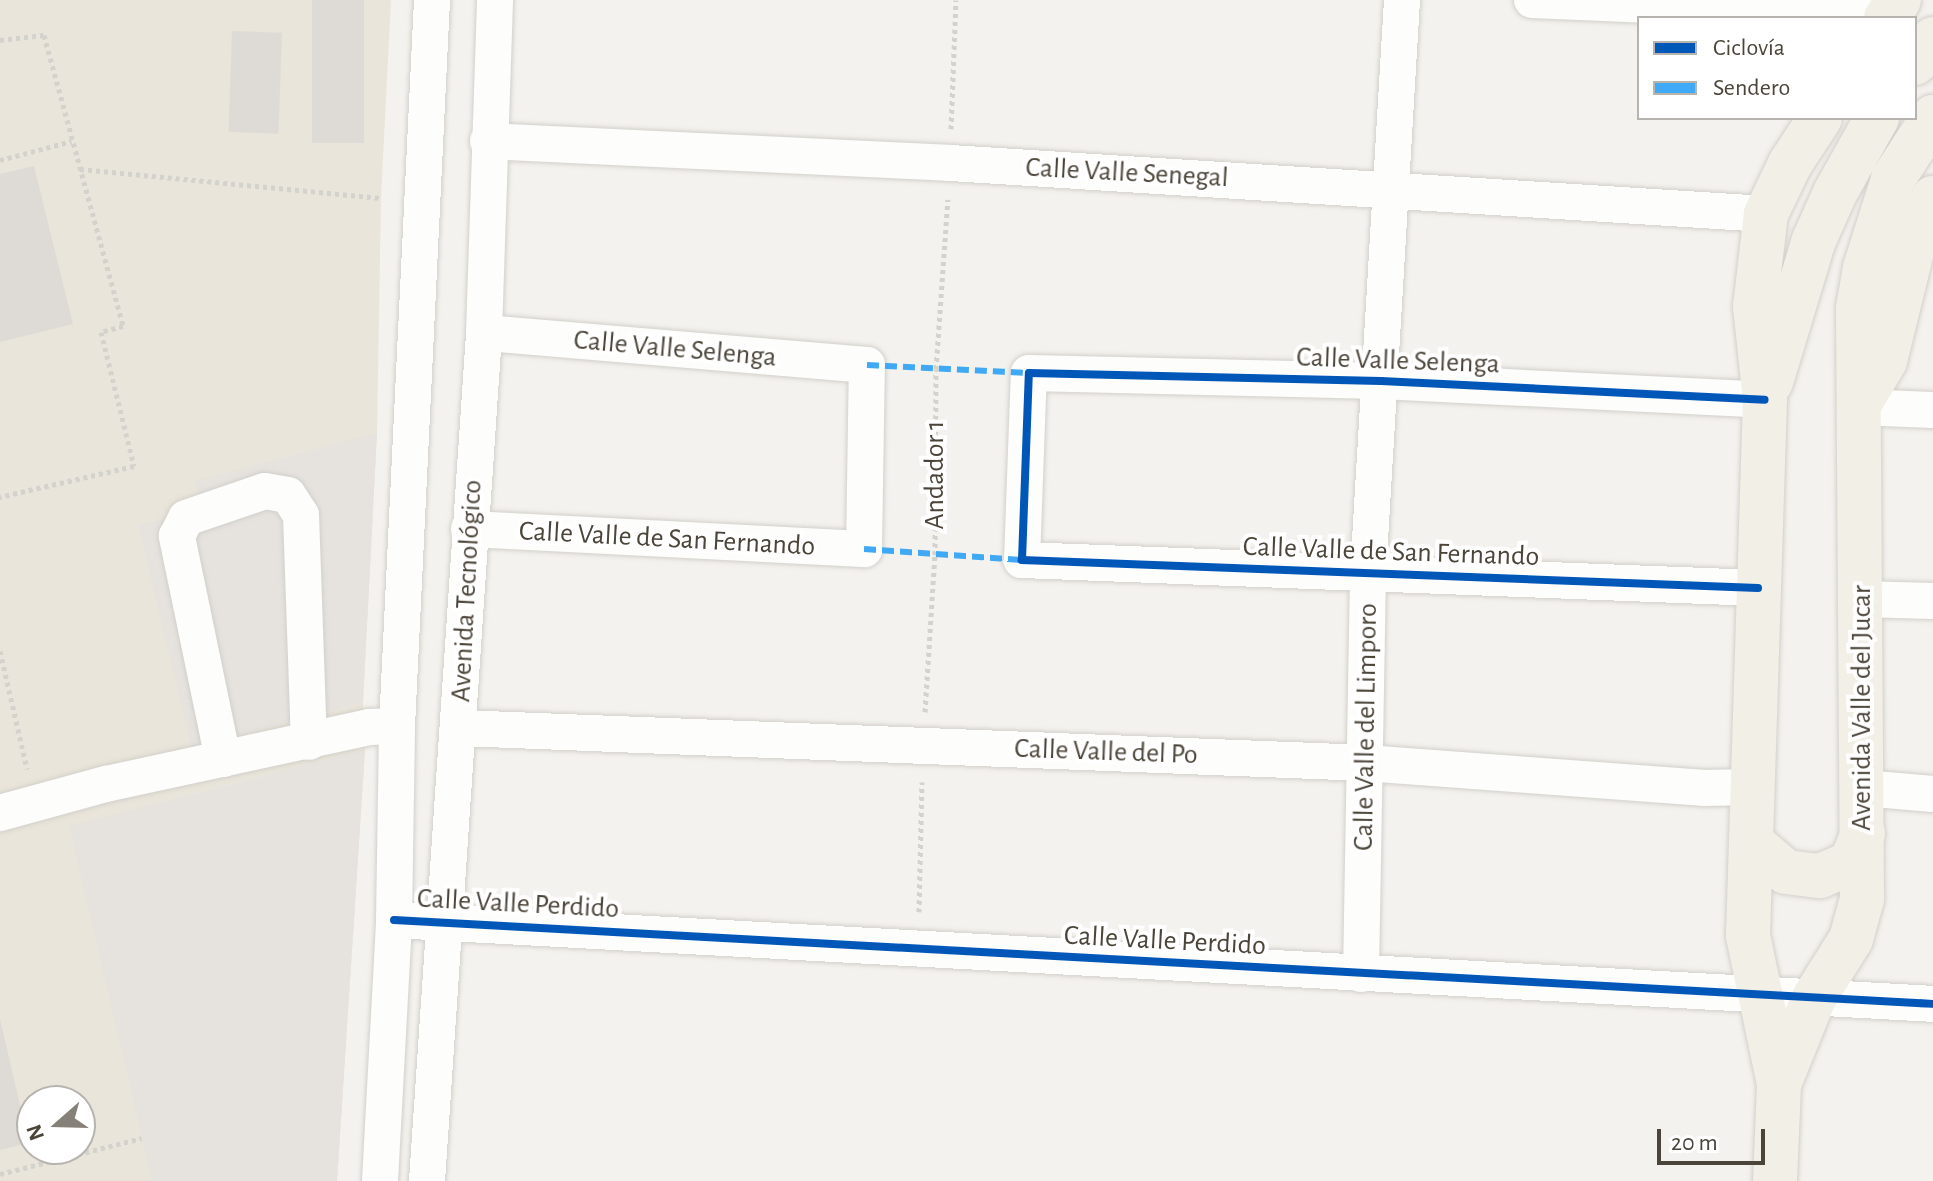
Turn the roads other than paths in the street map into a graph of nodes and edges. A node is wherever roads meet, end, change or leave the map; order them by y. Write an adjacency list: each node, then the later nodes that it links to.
1 (432, 0): 27 (street)
2 (495, 0): 11 (street, Avenida Tecnológico)
3 (1402, 0): 12 (street, Calle Valle del Limporo)
4 (1532, 0): 5 (street)
5 (1891, 11)
6 (1933, 39): 7 (main road)
7 (1917, 60)
8 (1933, 117): 18 (main road, Avenida Valle del Jucar)
9 (1819, 120): 14 (main road)
10 (1876, 120): 17 (main road)
11 (488, 141): 12 (street, Calle Valle Senegal); 15 (street, Avenida Tecnológico)
12 (1391, 188): 14 (street, Calle Valle Senegal); 16 (street, Calle Valle del Limporo)
13 (1932, 200): 18 (main road)
14 (1766, 214): 17 (main road)
15 (484, 333): 20 (street, Avenida Tecnológico); 21 (street, Calle Valle Selenga)
16 (1381, 381): 17 (street, Calle Valle Selenga); 22 (street, Calle Valle Selenga); 23 (street, Calle Valle del Limporo)
17 (1765, 400): 24 (main road)
18 (1857, 407): 19 (street); 25 (main road, Avenida Valle del Jucar)
19 (1933, 410)
20 (469, 529): 21 (street, Calle Valle de San Fernando); 28 (street, Avenida Tecnológico)
21 (864, 549)
22 (1022, 560): 23 (street, Calle Valle de San Fernando)
23 (1368, 574): 24 (street, Calle Valle de San Fernando); 31 (street, Calle Valle del Limporo)
24 (1758, 588): 32 (main road)
25 (1861, 599): 26 (street); 33 (main road, Avenida Valle del Jucar)
26 (1933, 601)
27 (397, 726): 29 (street); 38 (street)
28 (460, 728): 31 (street, Calle Valle del Po); 39 (street, Avenida Tecnológico)
29 (309, 742): 30 (street); 30 (street)
30 (223, 759): 35 (street)
31 (1365, 763): 32 (street, Calle Valle del Po); 40 (street, Calle Valle del Limporo)
32 (1751, 787): 37 (main road)
33 (1863, 788): 34 (street); 36 (main road, Avenida Valle del Jucar)
34 (1933, 794)
35 (0, 813)
36 (1863, 833): 37 (main road); 42 (main road, Avenida Valle del Jucar)
37 (1751, 842): 41 (main road)
38 (394, 920): 39 (street, Calle Valle Perdido); 45 (street)
39 (442, 920): 40 (street, Calle Valle Perdido); 46 (street, Avenida Tecnológico)
40 (1361, 974): 41 (street, Calle Valle Perdido)
41 (1762, 996): 42 (street, Calle Valle Perdido); 44 (main road)
42 (1814, 998): 43 (street, Calle Valle Perdido); 44 (main road, Avenida Valle del Jucar)
43 (1933, 1004)
44 (1779, 1084): 47 (main road)
45 (380, 1181)
46 (427, 1181)
47 (1775, 1181)

